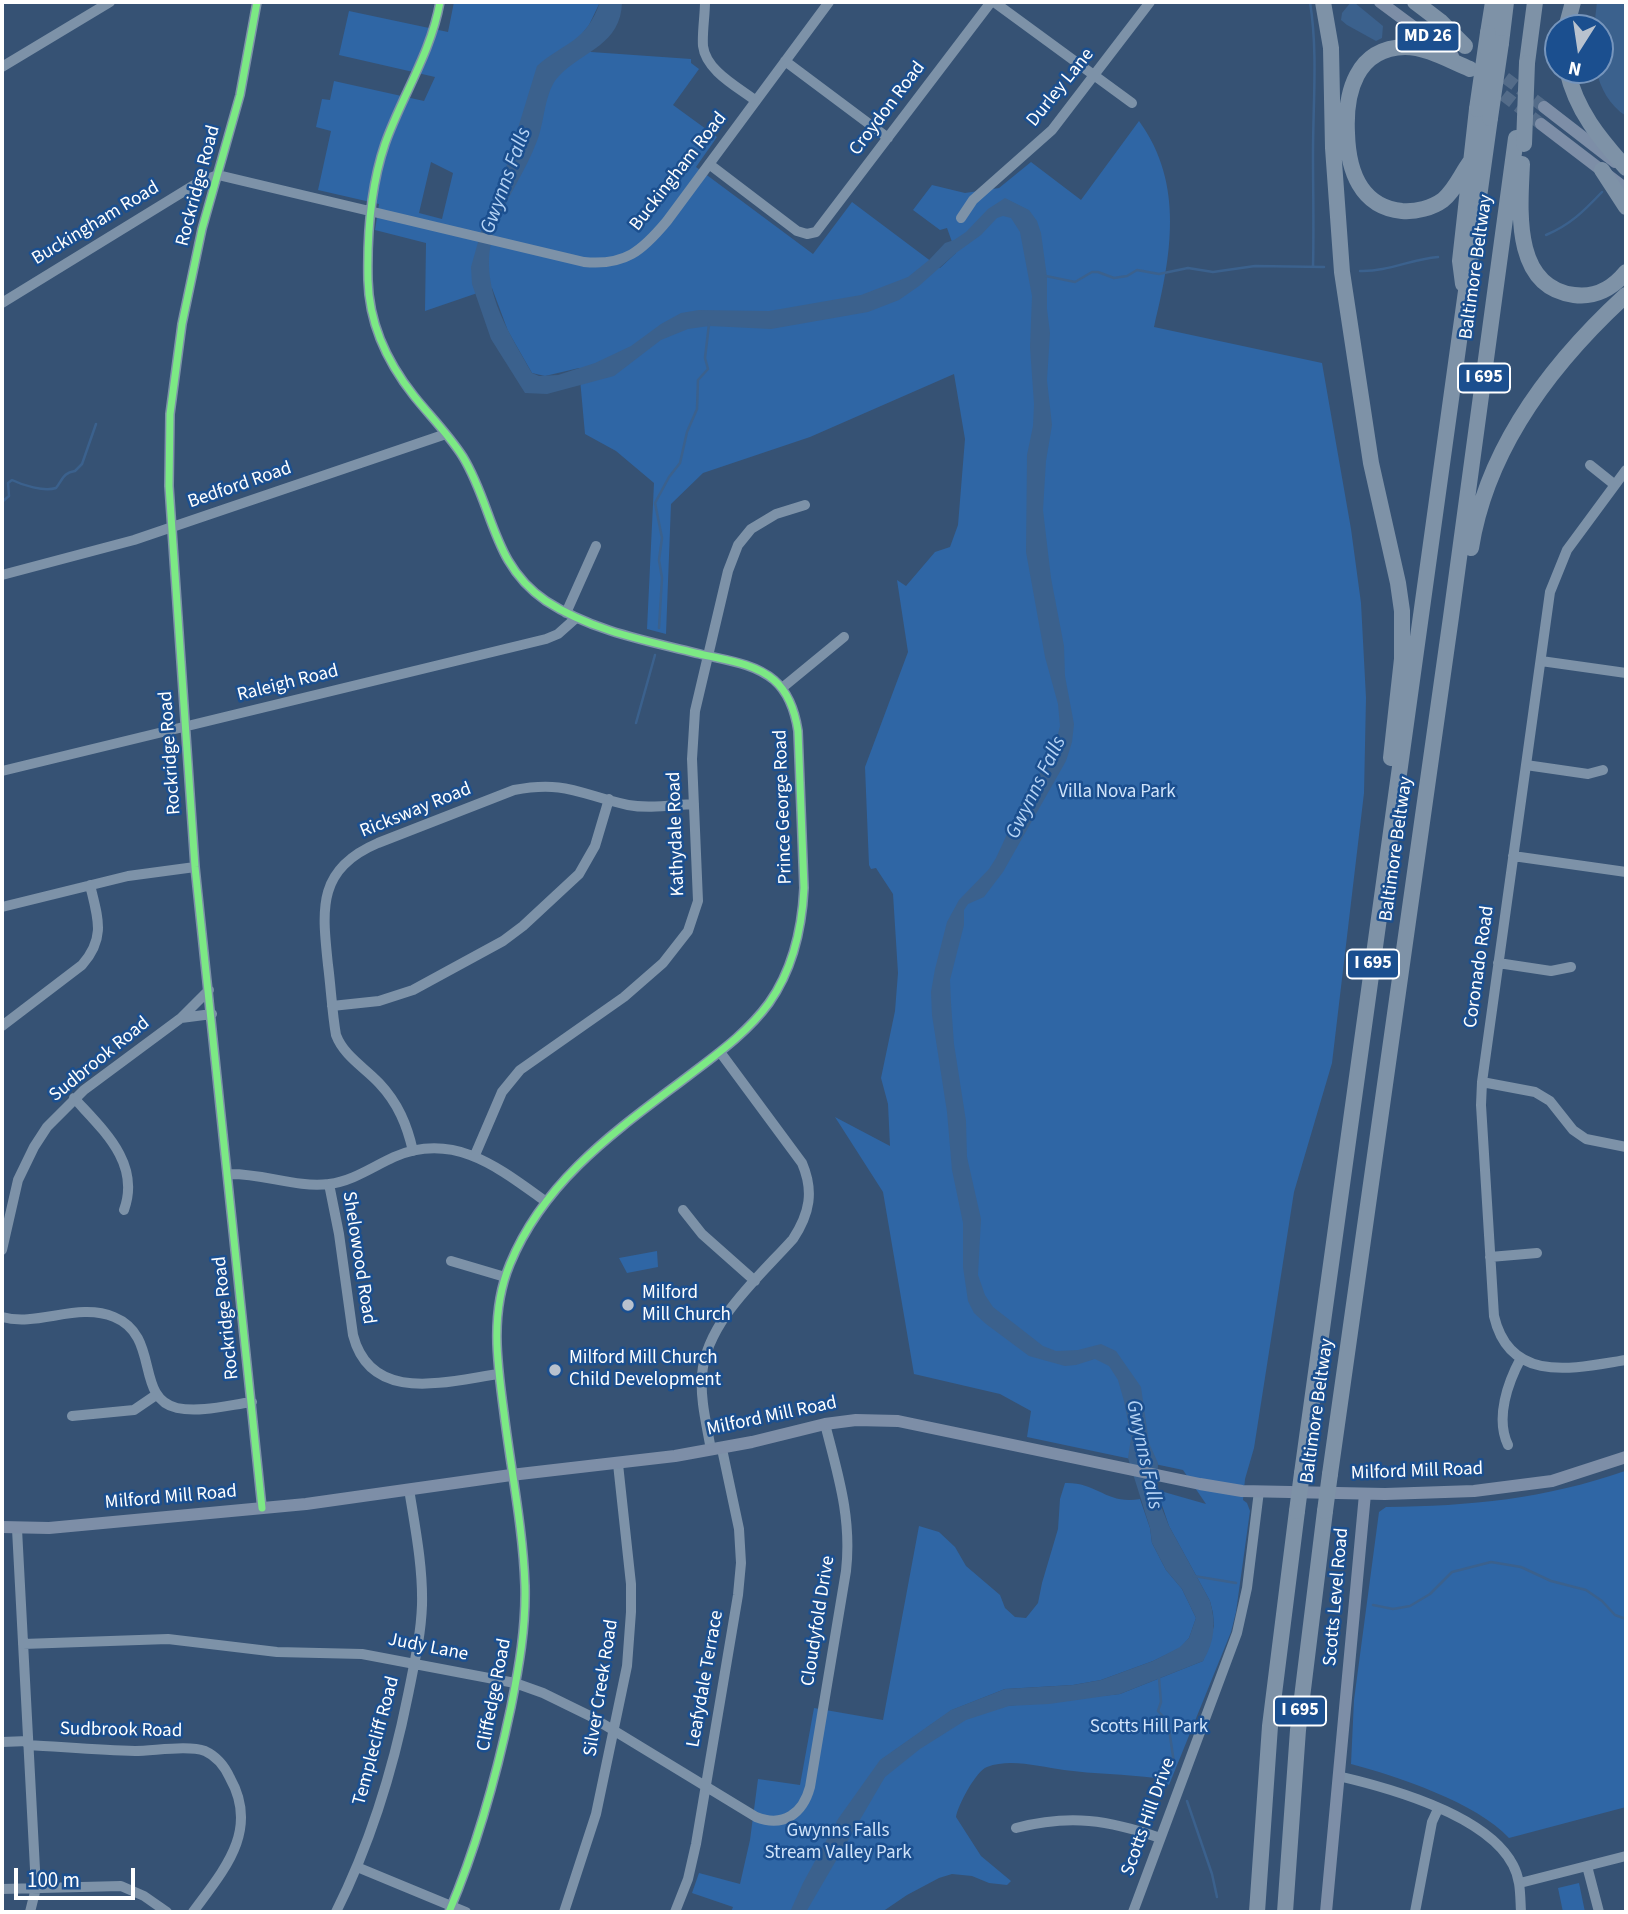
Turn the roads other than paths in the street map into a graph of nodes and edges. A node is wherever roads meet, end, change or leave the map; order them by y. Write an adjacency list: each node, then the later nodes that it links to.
1 (110, 2): 18 (street)
2 (257, 2): 32 (street, Rockridge Road)
3 (440, 2): 35 (street)
4 (705, 2): 21 (street)
5 (830, 2): 16 (street, Buckingham Road)
6 (992, 2): 19 (street); 26 (street, Croydon Road)
7 (1150, 2): 19 (street, Durley Lane)
8 (1323, 2): 67 (highway)
9 (1380, 2): 17 (main road, MD 26)
10 (1404, 2): 17 (main road, MD 26)
11 (1415, 2): 17 (highway)
12 (1493, 2): 15 (highway)
13 (1506, 2): 15 (highway, Baltimore Beltway / I 695)
14 (1535, 2): 27 (highway, Baltimore Beltway / I 695, bridge)
15 (1494, 38): 24 (highway, Baltimore Beltway / I 695, bridge)
16 (785, 61): 21 (street, Buckingham Road); 26 (street)
17 (1472, 61): 28 (highway)
18 (2, 67)
19 (1094, 76): 22 (street); 36 (street, Durley Lane)
20 (1572, 84): 31 (highway)
21 (756, 101): 29 (street, Buckingham Road)
22 (1132, 103)
23 (1544, 107): 31 (main road)
24 (1484, 114): 28 (highway); 40 (highway, Baltimore Beltway / I 695)
25 (1541, 124): 30 (main road)
26 (888, 138): 29 (street, Croydon Road)
27 (1520, 141): 37 (highway); 50 (highway, Baltimore Beltway / I 695)
28 (1471, 161): 40 (highway)
29 (709, 164): 35 (street, Buckingham Road)
30 (1602, 170): 33 (main road); 34 (highway)
31 (1626, 170)
32 (218, 175): 35 (street, Buckingham Road); 39 (street, Buckingham Road); 46 (street, Rockridge Road)
33 (1626, 189)
34 (1626, 206)
35 (371, 212): 41 (street)
36 (961, 218)
37 (1626, 272)
38 (1626, 295): 50 (highway)
39 (2, 303)
40 (1466, 304): 67 (highway, Baltimore Beltway / I 695)
41 (446, 434): 46 (street, Bedford Road); 49 (street)
42 (1590, 466): 44 (street)
43 (1626, 470): 44 (street, Coronado Road)
44 (1615, 485): 53 (street, Coronado Road)
45 (805, 505): 52 (street, Kathydale Road)
46 (170, 528): 48 (street, Bedford Road); 56 (street, Rockridge Road)
47 (596, 546): 49 (street)
48 (2, 575)
49 (571, 615): 52 (street); 56 (street, Raleigh Road)
50 (1451, 617): 140 (highway, Baltimore Beltway / I 695, bridge)
51 (844, 637): 55 (street)
52 (707, 655): 55 (street); 61 (street, Kathydale Road)
53 (1541, 661): 54 (street); 57 (street, Coronado Road)
54 (1626, 673)
55 (782, 688): 75 (street, Prince George Road)
56 (185, 727): 59 (street, Raleigh Road); 63 (street, Rockridge Road)
57 (1526, 765): 58 (street); 62 (street, Coronado Road)
58 (1603, 770)
59 (2, 771)
60 (609, 799): 61 (street, Ricksway Road); 71 (street); 71 (street, Ricksway Road)
61 (694, 804): 80 (street, Kathydale Road)
62 (1513, 856): 64 (street); 68 (street, Coronado Road)
63 (195, 867): 65 (street); 70 (street, Rockridge Road)
64 (1626, 872)
65 (90, 885): 66 (street); 74 (street)
66 (2, 906)
67 (1375, 949): 139 (highway, Baltimore Beltway / I 695, bridge)
68 (1498, 963): 69 (street); 76 (street, Coronado Road)
69 (1571, 967)
70 (209, 990): 72 (street, Rockridge Road); 73 (street, Sudbrook Road)
71 (332, 1006): 79 (street, Ricksway Road)
72 (212, 1014): 73 (street, Sudbrook Road); 81 (street, Rockridge Road)
73 (181, 1018): 77 (street, Sudbrook Road)
74 (2, 1026)
75 (720, 1052): 83 (street, Prince George Road); 92 (street, Leafydale Terrace)
76 (1482, 1082): 78 (street); 89 (street, Coronado Road)
77 (74, 1098): 84 (street); 86 (street, Sudbrook Road)
78 (1626, 1147)
79 (413, 1152): 80 (street); 82 (street)
80 (475, 1155): 83 (street)
81 (228, 1174): 82 (street); 98 (street, Rockridge Road)
82 (329, 1184): 96 (street, Shelowood Road)
83 (545, 1201): 91 (street, Prince George Road)
84 (124, 1210)
85 (683, 1210): 92 (street)
86 (5, 1218): 87 (street, Sudbrook Road)
87 (2, 1250)
88 (1537, 1253): 89 (street)
89 (1490, 1257): 94 (street, Coronado Road)
90 (451, 1261): 91 (street)
91 (505, 1277): 96 (street, Prince George Road)
92 (755, 1281): 102 (street, Leafydale Terrace)
93 (2, 1317): 97 (street)
94 (1521, 1358): 95 (street); 101 (street)
95 (1626, 1360)
96 (499, 1374): 105 (street, Prince George Road)
97 (156, 1395): 98 (street); 99 (street)
98 (252, 1402): 109 (street, Rockridge Road)
99 (72, 1416)
100 (825, 1424): 102 (main road, Milford Mill Road); 107 (main road, Milford Mill Road); 121 (street, Cloudyfold Drive)
101 (1508, 1445)
102 (717, 1449): 104 (main road, Milford Mill Road); 119 (street, Leafydale Terrace)
103 (1626, 1457): 108 (main road, Milford Mill Road)
104 (618, 1464): 105 (main road, Milford Mill Road); 115 (street, Silver Creek Road)
105 (511, 1475): 106 (main road, Milford Mill Road); 114 (street, Cliffedge Road)
106 (409, 1489): 109 (main road, Milford Mill Road); 113 (street, Templecliff Road)
107 (1259, 1491): 108 (main road, Milford Mill Road); 123 (street, Scotts Hill Drive)
108 (1365, 1494): 118 (main road, Scotts Level Road)
109 (262, 1508): 111 (main road, Milford Mill Road)
110 (2, 1527): 111 (main road, Milford Mill Road)
111 (17, 1529): 112 (street)
112 (23, 1644): 113 (street, Judy Lane); 117 (street)
113 (415, 1662): 114 (street, Judy Lane); 126 (street, Templecliff Road)
114 (515, 1683): 115 (street, Judy Lane); 130 (street, Cliffedge Road)
115 (614, 1731): 119 (street, Judy Lane); 136 (street, Silver Creek Road)
116 (2, 1742): 117 (street, Sudbrook Road)
117 (28, 1743): 128 (street); 133 (street, Sudbrook Road)
118 (1338, 1776): 120 (street); 141 (main road, Scotts Level Road)
119 (705, 1786): 121 (street, Judy Lane); 137 (street, Leafydale Terrace)
120 (1438, 1808): 127 (street); 142 (street)
121 (791, 1818)
122 (1016, 1828): 123 (street)
123 (1160, 1838): 138 (street, Scotts Hill Drive)
124 (1626, 1856): 125 (street)
125 (1587, 1866): 127 (street); 144 (street)
126 (357, 1867): 130 (street); 134 (street, Templecliff Road)
127 (1520, 1883): 143 (street)
128 (36, 1888): 129 (street); 131 (street); 132 (street)
129 (2, 1889)
130 (450, 1909): 135 (street)
131 (30, 1912)
132 (167, 1912)
133 (193, 1912)
134 (337, 1912)
135 (466, 1912)
136 (564, 1912)
137 (675, 1912)
138 (1133, 1912)
139 (1257, 1912)
140 (1285, 1912)
141 (1326, 1912)
142 (1415, 1912)
143 (1521, 1912)
144 (1599, 1912)

